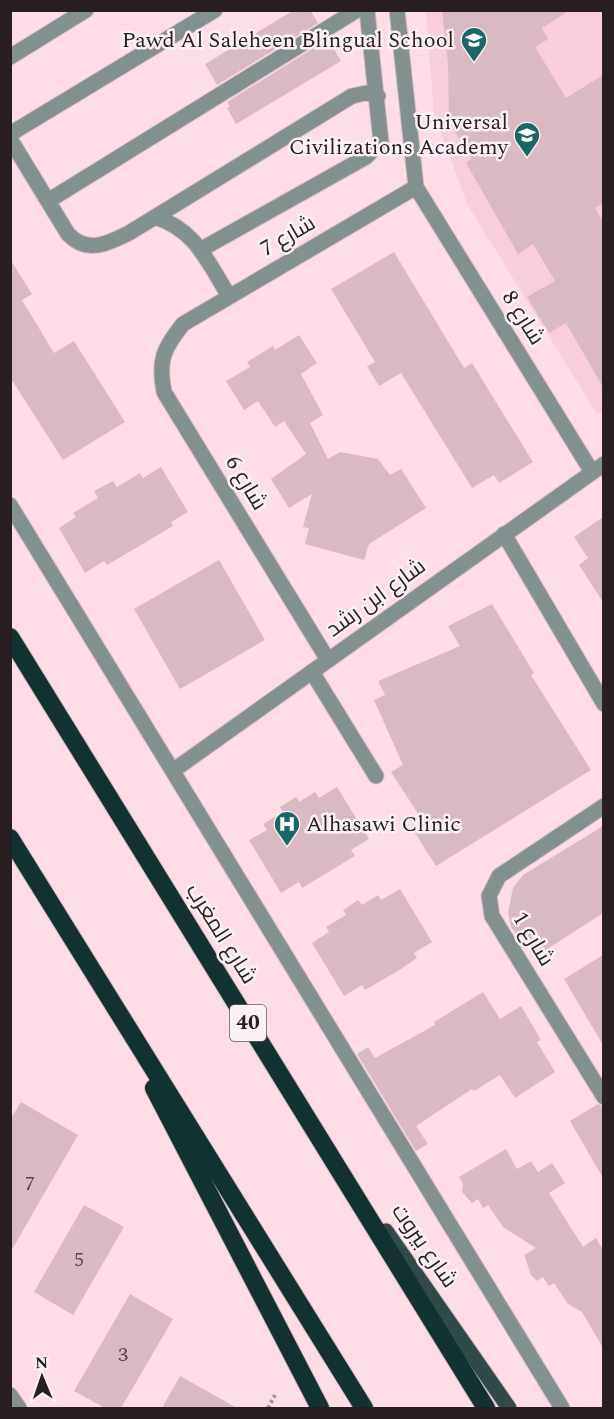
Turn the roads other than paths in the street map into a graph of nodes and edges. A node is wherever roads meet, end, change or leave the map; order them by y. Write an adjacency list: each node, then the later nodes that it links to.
1 (86, 10): 6 (street)
2 (215, 10): 8 (street)
3 (357, 10): 11 (street)
4 (367, 10): 7 (street)
5 (397, 10): 10 (street)
6 (10, 57)
7 (378, 96): 12 (street); 13 (street)
8 (10, 134)
9 (10, 139): 11 (street)
10 (416, 188): 14 (street, شارع 7); 16 (street, شارع 8)
11 (48, 201): 12 (street)
12 (155, 217): 13 (street)
13 (200, 250): 14 (street)
14 (229, 296): 15 (street, شارع 7)
15 (183, 324): 20 (street, شارع 6)
16 (598, 468): 18 (street, شارع ابن رشد)
17 (10, 505): 23 (street)
18 (504, 534): 20 (street, شارع ابن رشد); 22 (street)
19 (10, 637): 29 (highway, شارع المغرب / 40)
20 (328, 660): 21 (street, شارع ابن رشد)
21 (312, 672): 23 (street, شارع ابن رشد); 24 (street)
22 (601, 695)
23 (174, 770): 36 (street)
24 (376, 776)
25 (603, 806): 28 (street, شارع 1)
26 (10, 838): 27 (highway)
27 (113, 1003): 32 (highway); 33 (highway)
28 (603, 1097)
29 (301, 1109): 34 (highway, شارع المغرب / 40); 35 (main road, شارع بيروت)
30 (10, 1395): 31 (street)
31 (19, 1408)
32 (320, 1408)
33 (364, 1408)
34 (486, 1408)
35 (509, 1408)
36 (562, 1408)

